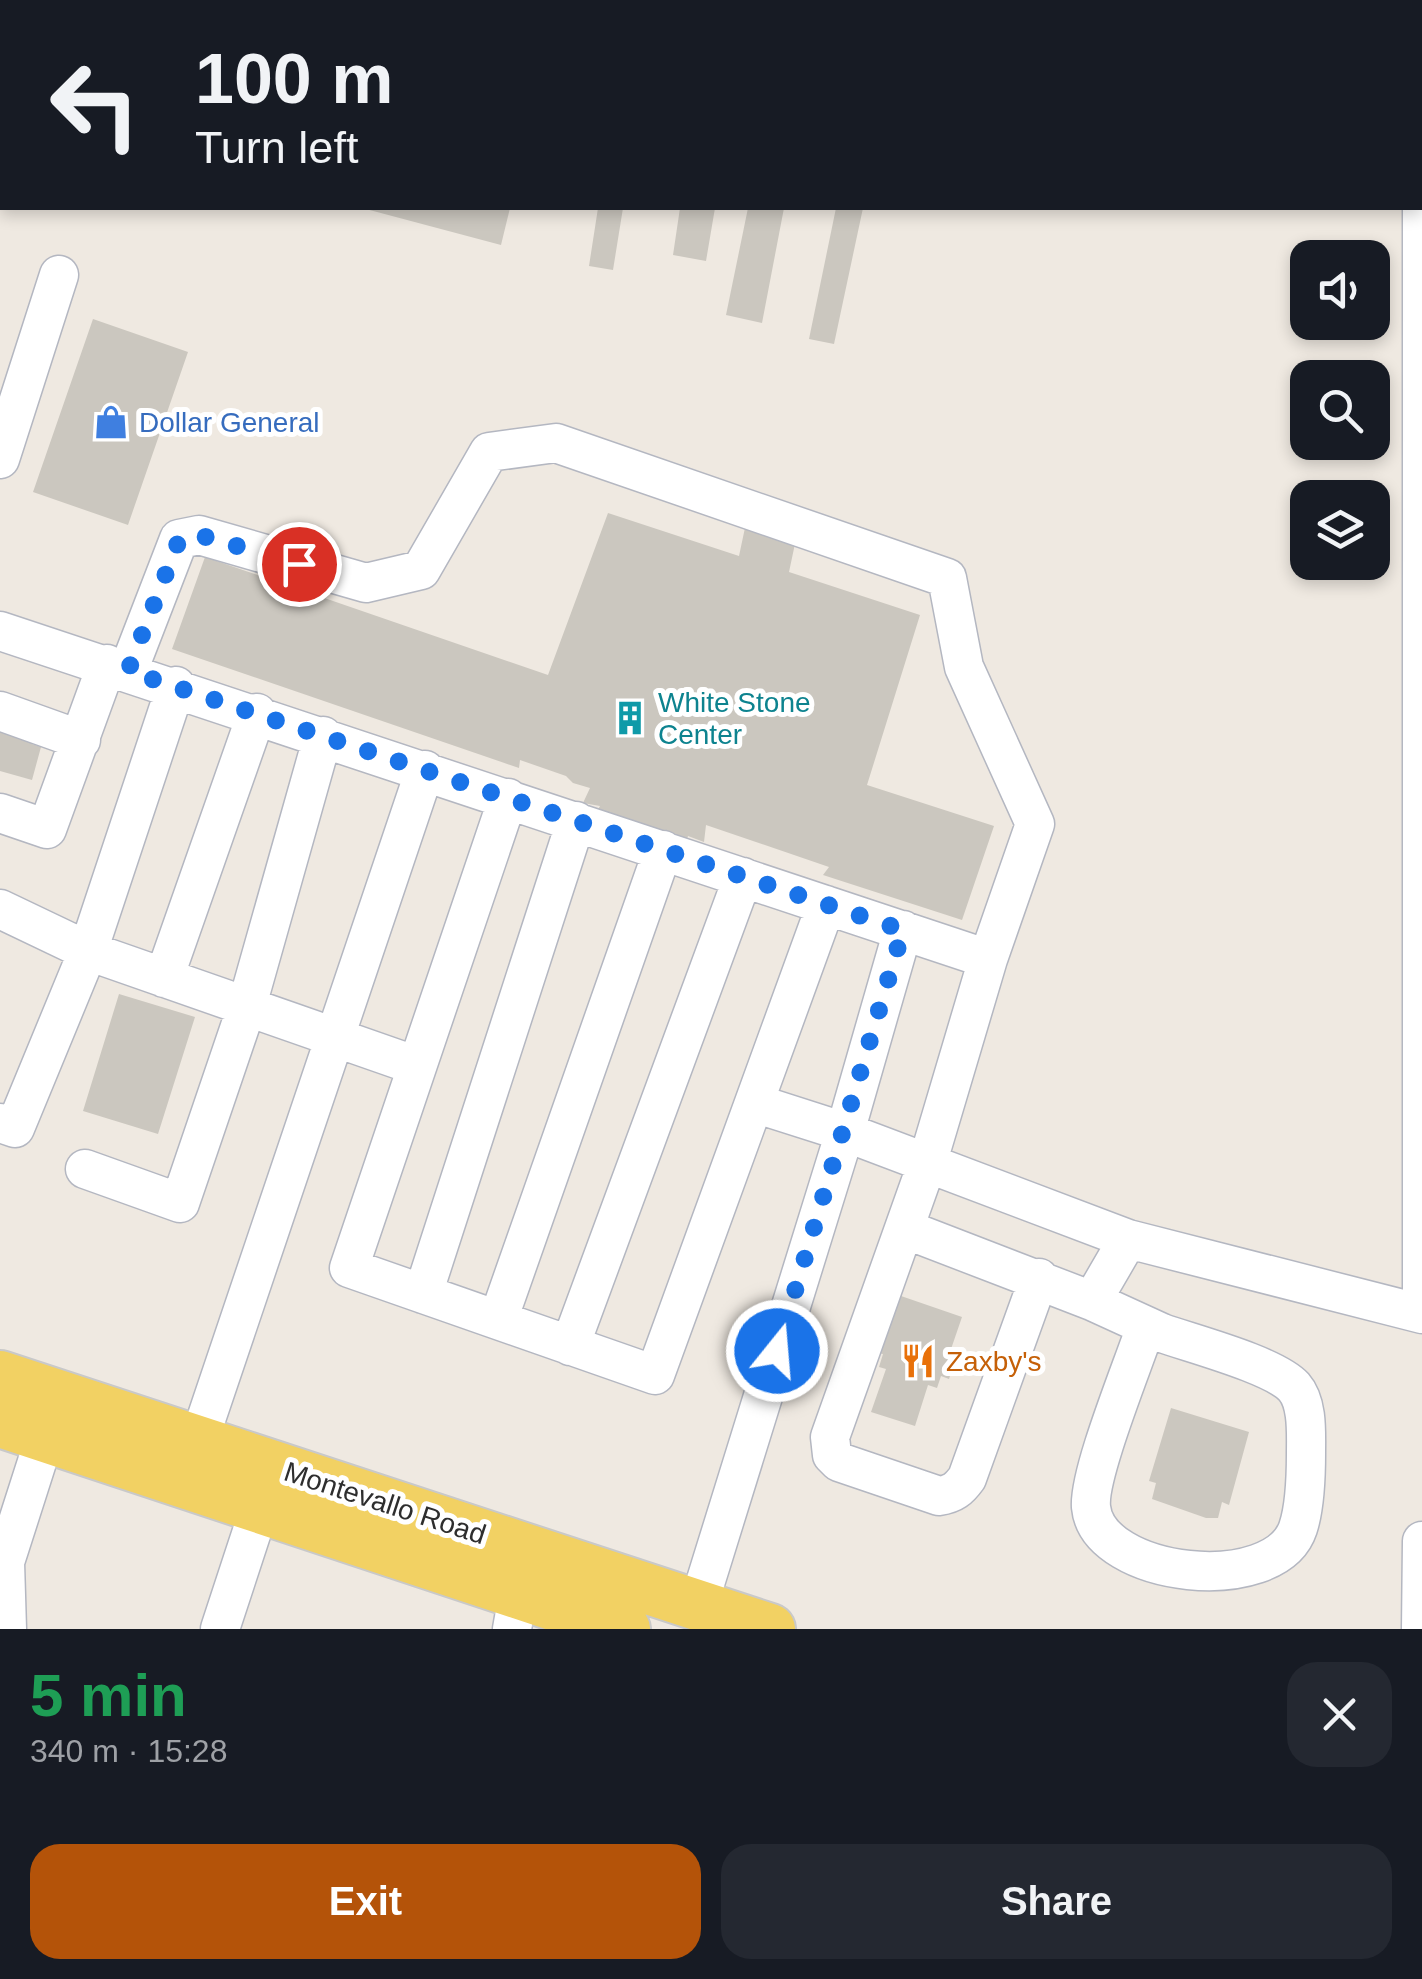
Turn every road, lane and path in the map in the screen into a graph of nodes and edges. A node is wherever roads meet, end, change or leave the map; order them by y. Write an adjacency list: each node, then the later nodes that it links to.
1 (1422, 0): 3 (street)
2 (59, 275): 4 (street)
3 (1422, 430): 37 (street)
4 (0, 459)
5 (0, 631): 6 (street)
6 (118, 668): 7 (street); 11 (street); 22 (street)
7 (176, 686): 9 (street); 21 (street)
8 (0, 711): 11 (street)
9 (256, 713): 10 (street); 23 (street)
10 (323, 736): 12 (street); 24 (street)
11 (82, 740): 14 (street)
12 (424, 770): 13 (street); 25 (street)
13 (508, 798): 15 (street); 26 (street)
14 (0, 813)
15 (576, 820): 16 (street); 35 (street)
16 (663, 850): 17 (street); 39 (street)
17 (743, 877): 18 (street); 41 (street)
18 (826, 905): 20 (street); 27 (street)
19 (0, 909): 21 (street)
20 (903, 930): 22 (street); 29 (street)
21 (88, 950): 23 (street); 28 (street)
22 (988, 959): 30 (street)
23 (164, 978): 24 (street)
24 (246, 1009): 25 (street); 31 (street)
25 (335, 1038): 26 (street); 44 (street)
26 (417, 1066): 35 (street)
27 (754, 1103): 29 (street); 41 (street)
28 (0, 1123)
29 (845, 1132): 30 (street); 48 (street)
30 (928, 1162): 32 (street); 33 (street)
31 (84, 1169)
32 (905, 1229): 34 (street); 34 (street)
33 (1128, 1239): 36 (street); 38 (street)
34 (1039, 1278): 36 (street)
35 (423, 1294): 39 (street)
36 (1092, 1301): 40 (street)
37 (1422, 1304)
38 (1422, 1314)
39 (498, 1320): 41 (street)
40 (1146, 1326): 40 (street)
41 (570, 1346)
42 (0, 1376): 44 (main road, Montevallo Road)
43 (22, 1430): 45 (main road, Montevallo Road); 47 (street)
44 (198, 1443): 48 (main road, Montevallo Road)
45 (259, 1510): 49 (main road, Montevallo Road); 51 (street)
46 (1422, 1541): 54 (street)
47 (2, 1561): 50 (street)
48 (677, 1610): 53 (main road, Montevallo Road)
49 (515, 1612): 52 (main road, Montevallo Road)
50 (14, 1627)
51 (220, 1629)
52 (625, 1629)
53 (770, 1629)
54 (1421, 1629)

